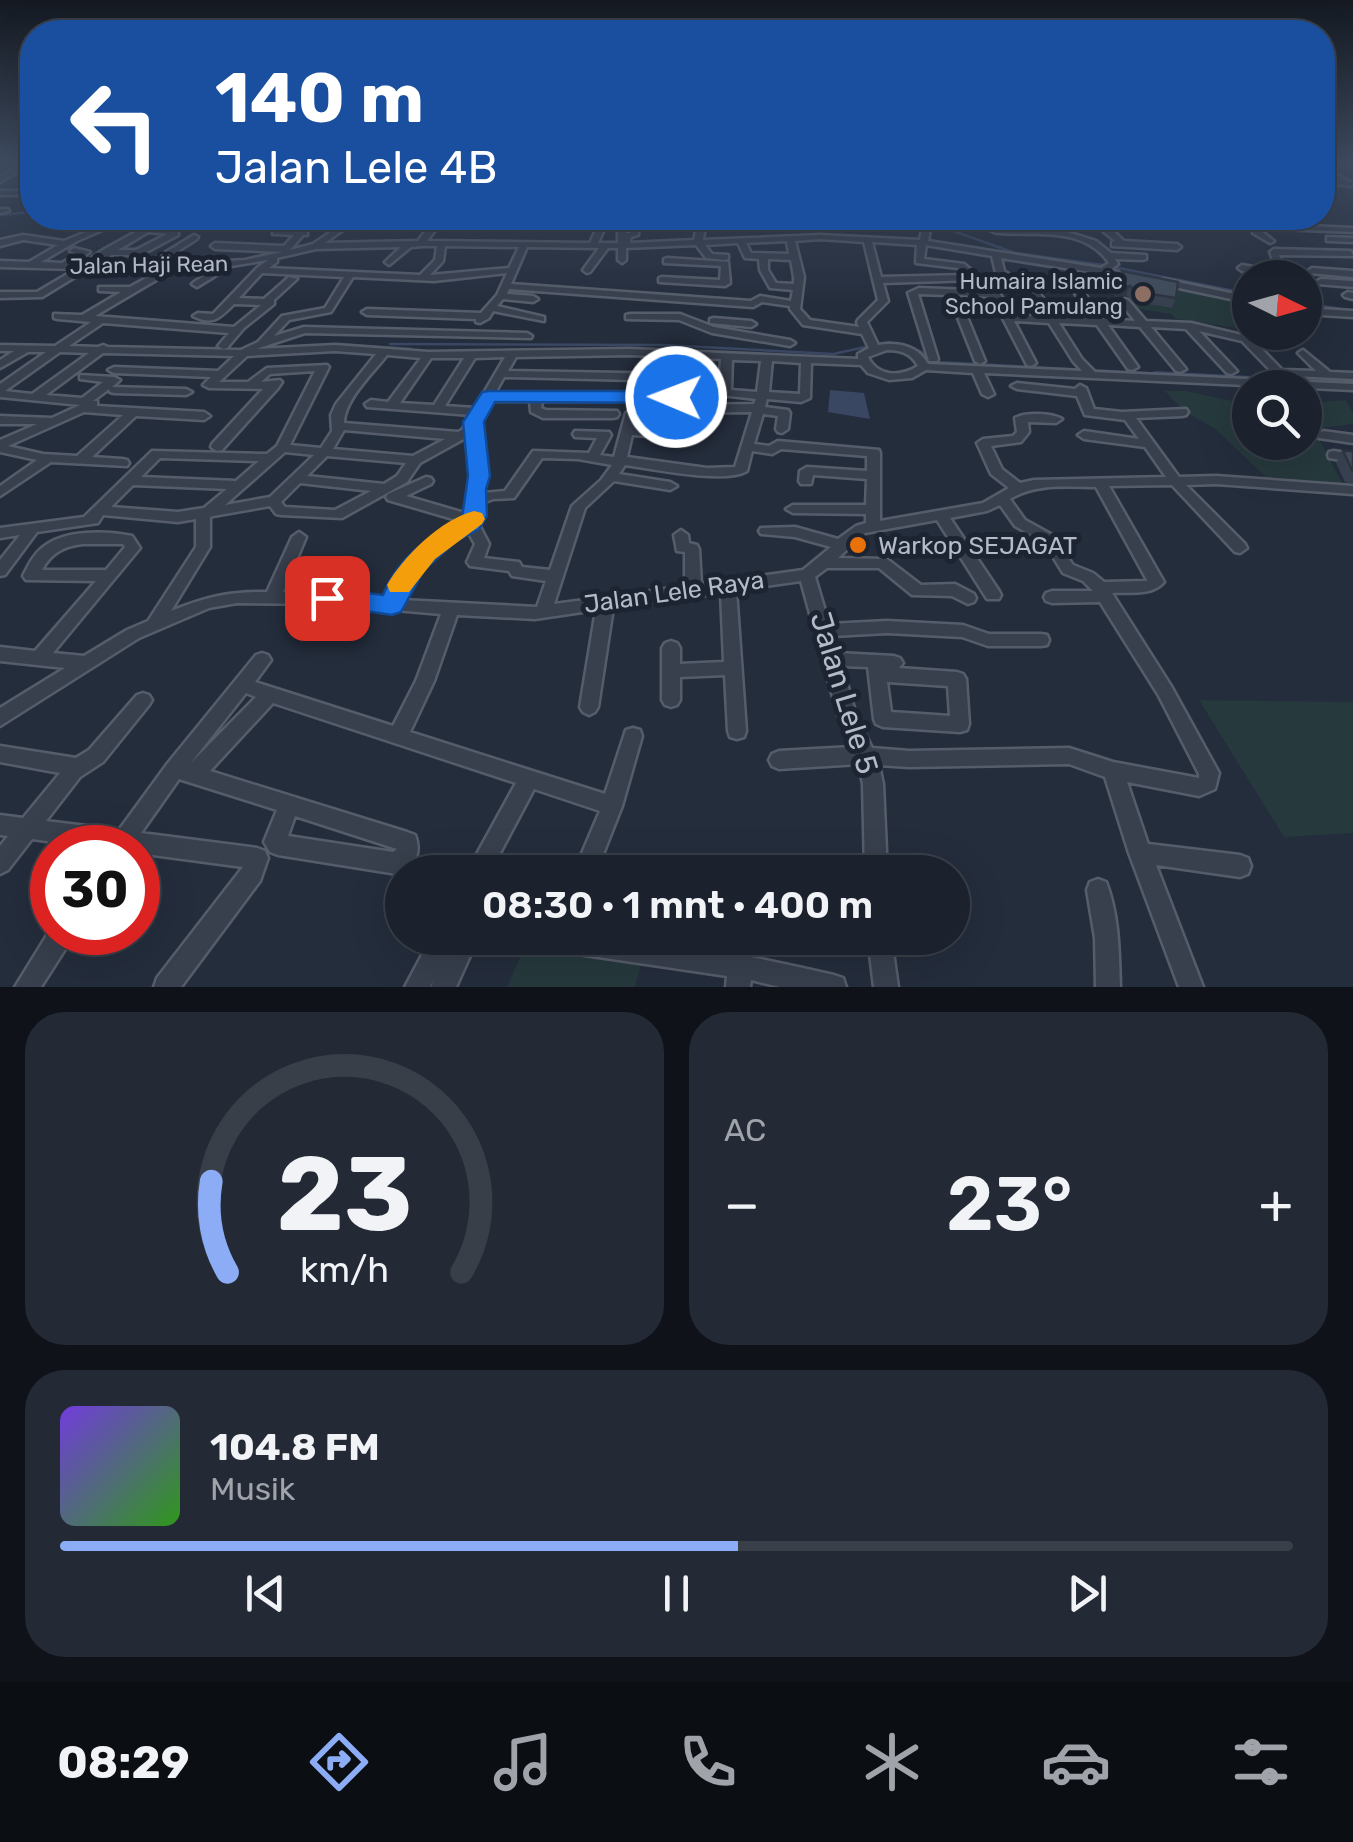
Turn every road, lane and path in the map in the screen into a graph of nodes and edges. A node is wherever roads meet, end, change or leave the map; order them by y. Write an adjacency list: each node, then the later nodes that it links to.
1 (104, 230): 47 (street)
2 (143, 230): 49 (street)
3 (152, 230): 49 (street)
4 (306, 230): 19 (street)
5 (338, 230): 40 (street)
6 (431, 230): 38 (street)
7 (600, 230): 42 (street)
8 (622, 230): 44 (street)
9 (634, 230): 44 (street)
10 (700, 230): 31 (street)
11 (774, 230): 23 (street)
12 (813, 230): 22 (street)
13 (926, 230): 33 (street)
14 (1060, 230): 37 (street)
15 (1107, 230): 34 (street)
16 (1256, 230): 29 (street)
17 (1318, 230): 26 (street)
18 (276, 232): 19 (street)
19 (304, 233): 48 (street)
20 (1286, 236): 26 (street)
21 (194, 237): 70 (street)
22 (813, 237): 24 (street, Jalan Haji Rean); 25 (street, Jalan Haji Rean)
23 (776, 238): 24 (street, Jalan Haji Rean); 28 (street, Jalan Haji Rean)
24 (790, 238): 55 (street)
25 (867, 238): 33 (street, Jalan Haji Rean); 83 (street)
26 (1328, 238): 30 (street); 45 (street)
27 (521, 240): 35 (street, Jalan Haji Rean); 42 (street, Jalan Haji Rean); 72 (street)
28 (740, 240): 31 (street, Jalan Haji Rean); 54 (street)
29 (1270, 240)
30 (1353, 240)
31 (698, 242): 36 (street, Jalan Haji Rean); 53 (street)
32 (0, 243): 47 (street)
33 (923, 243): 50 (street, Jalan Haji Rean); 50 (street)
34 (1122, 243): 37 (street); 46 (street)
35 (441, 244): 38 (street, Jalan Haji Rean); 81 (street)
36 (671, 244): 44 (street, Jalan Haji Rean); 74 (street)
37 (1099, 244): 66 (street)
38 (420, 245): 41 (street, Jalan Haji Rean)
39 (216, 246): 48 (street)
40 (316, 246): 41 (street, Jalan Haji Rean); 48 (street, Jalan Haji Rean)
41 (407, 246): 61 (street)
42 (593, 246): 43 (street, Jalan Haji Rean)
43 (605, 246): 44 (street, Jalan Haji Rean); 73 (street)
44 (622, 246): 59 (street)
45 (1339, 246): 57 (street); 58 (street)
46 (1177, 247)
47 (70, 248): 65 (street); 68 (street)
48 (286, 250): 52 (street, Jalan Haji Rean)
49 (106, 252): 64 (street)
50 (949, 253): 51 (street, Jalan Haji Rean); 76 (street)
51 (996, 254): 66 (street, Jalan Haji Rean); 75 (street)
52 (273, 256): 63 (street, Jalan Haji Rean); 71 (street)
53 (729, 257)
54 (763, 257): 55 (street); 88 (street)
55 (795, 257): 90 (street)
56 (1142, 257): 66 (street)
57 (1308, 258): 58 (street); 60 (street); 77 (street)
58 (1352, 258)
59 (622, 260)
60 (1277, 260)
61 (389, 262)
62 (701, 263): 74 (street); 79 (street); 80 (street)
63 (228, 264): 69 (street, Jalan Haji Rean); 86 (street)
64 (86, 265): 68 (street, Jalan Haji Rean); 70 (street, Jalan Haji Rean); 94 (street)
65 (29, 266): 67 (street, Jalan Haji Rean); 68 (street, Jalan Haji Rean)
66 (1106, 266): 89 (street); 101 (street, Jalan Haji Rean)
67 (4, 267)
68 (62, 267)
69 (171, 267): 70 (street, Jalan Haji Rean); 93 (street)
70 (146, 268)
71 (260, 270): 78 (street); 104 (street)
72 (513, 270): 81 (street); 95 (street)
73 (588, 270)
74 (664, 271): 79 (street); 80 (street); 100 (street)
75 (998, 271): 76 (street); 84 (street)
76 (970, 272): 83 (street)
77 (1353, 274)
78 (350, 275): 81 (street); 141 (street)
79 (699, 275): 80 (street)
80 (724, 276)
81 (422, 278)
82 (292, 279): 105 (street)
83 (878, 280): 130 (street)
84 (1016, 282)
85 (1322, 282): 87 (street)
86 (197, 284)
87 (1353, 284)
88 (772, 286): 90 (street); 103 (street)
89 (1114, 286)
90 (798, 287): 108 (street)
91 (102, 289): 93 (street)
92 (20, 290): 94 (street)
93 (130, 290): 114 (street)
94 (45, 291): 99 (street)
95 (503, 291): 100 (street); 102 (street); 109 (street)
96 (952, 291): 116 (street); 152 (street); 155 (street)
97 (1034, 292): 118 (street)
98 (1078, 292): 121 (street)
99 (0, 295)
100 (649, 296): 103 (street); 127 (street)
101 (1232, 296)
102 (534, 299)
103 (771, 300): 108 (street)
104 (232, 301): 105 (street); 120 (street)
105 (268, 302): 129 (street)
106 (468, 302): 111 (street)
107 (1125, 302): 124 (street)
108 (795, 304): 122 (street)
109 (489, 312): 111 (street); 115 (street); 132 (street)
110 (1322, 312): 112 (street)
111 (456, 314): 128 (street)
112 (1353, 314)
113 (58, 316): 114 (street)
114 (84, 318): 117 (street)
115 (540, 318)
116 (1008, 318): 118 (street); 153 (street)
117 (100, 320): 125 (street); 137 (street)
118 (1053, 320): 121 (street); 162 (street)
119 (714, 321): 127 (street)
120 (199, 322): 125 (street); 129 (street)
121 (1100, 322): 124 (street); 156 (street)
122 (807, 323): 130 (street); 142 (street)
123 (751, 324): 127 (street)
124 (1144, 324): 126 (street); 157 (street)
125 (164, 325): 134 (street)
126 (1189, 326): 158 (street); 159 (street)
127 (728, 327): 142 (street)
128 (357, 328): 131 (street); 141 (street)
129 (236, 330): 138 (street)
130 (863, 330): 139 (street)
131 (412, 331): 132 (street); 147 (street)
132 (467, 333): 133 (street)
133 (526, 336)
134 (143, 345): 137 (street); 138 (street); 140 (street); 141 (street); 168 (street)
135 (0, 346): 136 (street)
136 (28, 346): 137 (street); 154 (street)
137 (66, 346): 140 (street); 172 (street)
138 (223, 346): 141 (street)
139 (873, 346): 151 (street); 152 (street)
140 (103, 348): 177 (street)
141 (250, 349): 143 (street); 160 (street)
142 (787, 351): 149 (street); 150 (street)
143 (384, 352): 147 (street); 192 (street)
144 (1303, 353): 164 (street)
145 (512, 354): 146 (street); 148 (street); 161 (street)
146 (471, 355): 147 (street); 181 (street)
147 (428, 356): 180 (street)
148 (727, 356): 149 (street); 167 (street)
149 (767, 357): 179 (street)
150 (806, 359): 151 (street); 179 (street)
151 (862, 362): 152 (street)
152 (926, 362): 155 (street)
153 (1030, 363): 155 (street); 162 (street)
154 (0, 364)
155 (978, 365): 162 (street); 174 (street)
156 (1132, 367): 157 (street); 162 (street)
157 (1180, 369): 159 (street)
158 (1276, 370)
159 (1231, 371)
160 (221, 374): 168 (street); 169 (street)
161 (502, 374): 165 (street); 175 (street)
162 (1081, 374): 170 (street); 171 (street); 187 (street)
163 (1322, 375): 164 (street)
164 (1327, 375): 171 (street)
165 (684, 376): 167 (street); 176 (street)
166 (84, 378): 168 (street)
167 (724, 378): 179 (street)
168 (115, 380): 173 (street); 177 (street); 182 (street)
169 (252, 385): 203 (street); 206 (street)
170 (1017, 386)
171 (1351, 386)
172 (0, 392): 177 (street)
173 (186, 392)
174 (988, 394)
175 (489, 396): 176 (street); 188 (street)
176 (536, 396): 185 (street)
177 (35, 397)
178 (371, 404): 180 (street)
179 (761, 404): 193 (street); 194 (street); 204 (street)
180 (392, 405): 181 (street)
181 (438, 408): 188 (street)
182 (84, 409): 183 (street); 191 (street)
183 (133, 412): 186 (street); 211 (street)
184 (1182, 412): 187 (street)
185 (613, 414)
186 (204, 416)
187 (1126, 416): 201 (street)
188 (477, 417): 199 (street); 230 (street)
189 (0, 420): 191 (street)
190 (1056, 420): 225 (street)
191 (57, 421): 202 (street)
192 (338, 426): 199 (street); 205 (street)
193 (782, 429)
194 (627, 431): 196 (street); 214 (street)
195 (580, 434): 208 (street)
196 (688, 434)
197 (1084, 435): 201 (street)
198 (1324, 435): 200 (street)
199 (461, 436): 212 (street)
200 (1353, 439)
201 (1148, 444): 221 (street)
202 (0, 446): 209 (street)
203 (217, 447)
204 (748, 448): 214 (street); 215 (street)
205 (325, 452): 206 (street); 212 (street); 216 (street)
206 (277, 453): 217 (street); 222 (street)
207 (1334, 454): 210 (street)
208 (593, 457): 214 (street); 230 (street)
209 (49, 458): 211 (street); 227 (street)
210 (1353, 458)
211 (82, 460): 213 (street)
212 (416, 460): 224 (street)
213 (122, 463)
214 (615, 466): 223 (street); 248 (street)
215 (874, 476): 219 (street); 235 (street)
216 (298, 479): 224 (street); 229 (street)
217 (128, 480): 222 (street); 233 (street)
218 (426, 481): 236 (street)
219 (806, 481)
220 (1100, 482): 221 (street); 225 (street); 251 (street)
221 (1177, 484): 226 (street); 243 (street)
222 (240, 485): 232 (street)
223 (670, 486)
224 (388, 488): 229 (street)
225 (1018, 488): 228 (street, Jalan Lele Raya)
226 (1353, 490)
227 (0, 492)
228 (1003, 499): 234 (street, Jalan Lele Raya); 251 (street)
229 (274, 501): 232 (street)
230 (476, 501): 236 (street)
231 (793, 509): 235 (street)
232 (205, 514): 233 (street); 260 (street)
233 (93, 515): 237 (street)
234 (941, 516): 235 (street, Jalan Lele Raya); 252 (street)
235 (873, 517): 242 (street, Jalan Lele Raya)
236 (472, 522): 248 (street); 257 (street)
237 (34, 528): 239 (street); 245 (street)
238 (766, 531): 242 (street)
239 (0, 533)
240 (681, 535): 250 (street)
241 (299, 537): 254 (street)
242 (842, 545): 244 (street, Jalan Lele Raya)
243 (1240, 548)
244 (828, 563): 247 (street, Jalan Lele Raya); 255 (street)
245 (0, 571)
246 (108, 575): 246 (street); 265 (street)
247 (807, 575): 249 (street, Jalan Lele Raya); 261 (street, Jalan Lele 5)
248 (553, 576): 259 (street)
249 (728, 584): 250 (street, Jalan Lele Raya); 270 (street)
250 (693, 589): 256 (street, Jalan Lele Raya)
251 (1103, 592): 253 (street); 285 (street)
252 (993, 595)
253 (1052, 597)
254 (273, 598): 257 (street, Jalan Lele Raya); 260 (street, Jalan Lele Raya)
255 (968, 598)
256 (606, 600): 259 (street, Jalan Lele Raya); 276 (street)
257 (392, 605): 258 (street, Jalan Lele Raya)
258 (451, 609): 259 (street, Jalan Lele Raya); 279 (street)
259 (544, 612)
260 (155, 624): 268 (street, Jalan Lele Raya)
261 (824, 630): 262 (street); 266 (street, Jalan Lele 5)
262 (1041, 640)
263 (671, 648): 271 (street)
264 (0, 654): 265 (street)
265 (41, 656): 268 (street)
266 (832, 659): 269 (street); 282 (street, Jalan Lele 5)
267 (262, 660): 272 (street)
268 (83, 663): 277 (street, Jalan Lele Raya)
269 (882, 666): 269 (street)
270 (734, 668): 271 (street); 278 (street)
271 (671, 671): 275 (street)
272 (242, 686): 273 (street); 286 (street)
273 (270, 694): 279 (street); 286 (street)
274 (143, 700): 284 (street)
275 (671, 700)
276 (589, 707)
277 (0, 718)
278 (737, 731)
279 (398, 736): 287 (street)
280 (633, 736): 289 (street)
281 (0, 754): 284 (street)
282 (867, 757): 283 (street); 285 (street); 298 (street, Jalan Lele 5)
283 (779, 760)
284 (77, 767): 292 (street)
285 (1113, 771): 295 (street)
286 (184, 772): 288 (street); 291 (street)
287 (528, 781): 289 (street); 296 (street)
288 (290, 804): 288 (street)
289 (612, 806): 297 (street)
290 (0, 824): 292 (street)
291 (138, 825)
292 (27, 826): 293 (street); 299 (street)
293 (30, 827)
294 (160, 847): 308 (street)
295 (1140, 853): 300 (street); 315 (street)
296 (487, 855)
297 (594, 855)
298 (875, 855)
299 (0, 863)
300 (1240, 866)
301 (1098, 890): 314 (street)
302 (48, 955): 309 (street)
303 (434, 955): 310 (street)
304 (458, 955): 311 (street)
305 (633, 955): 307 (street)
306 (882, 955): 313 (street)
307 (739, 977): 312 (street)
308 (171, 986)
309 (26, 987)
310 (417, 987)
311 (442, 987)
312 (834, 987)
313 (886, 987)
314 (1108, 987)
315 (1191, 987)

